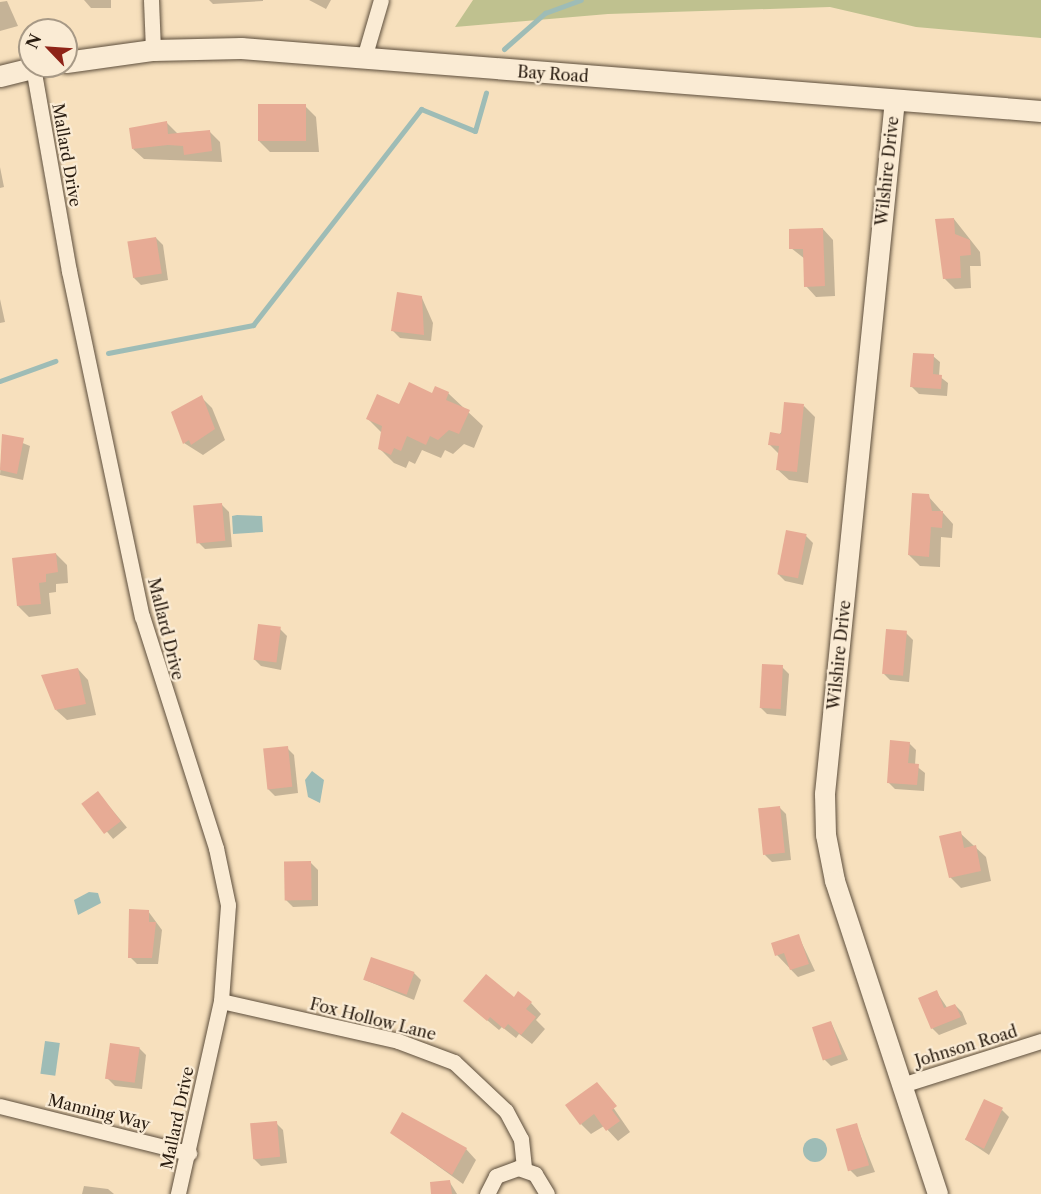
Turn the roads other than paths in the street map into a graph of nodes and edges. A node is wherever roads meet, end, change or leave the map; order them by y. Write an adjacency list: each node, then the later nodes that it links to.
1 (151, 0): 3 (street)
2 (381, 0): 4 (street)
3 (153, 50): 4 (main road, Bay Road); 5 (main road, Bay Road)
4 (364, 58): 9 (main road, Bay Road)
5 (78, 60)
6 (18, 72): 7 (main road)
7 (0, 76)
8 (39, 78): 11 (street, Mallard Drive)
9 (895, 100): 10 (main road, Bay Road); 13 (street, Wilshire Drive)
10 (1041, 111)
11 (221, 1001): 15 (street, Mallard Drive); 16 (street, Fox Hollow Lane)
12 (1041, 1041): 13 (street, Johnson Road)
13 (902, 1085): 20 (street, Wilshire Drive)
14 (0, 1106): 15 (street, Manning Way)
15 (189, 1152): 17 (street, Mallard Drive)
16 (524, 1169): 18 (street); 19 (street)
17 (178, 1194)
18 (487, 1194)
19 (547, 1194)
20 (938, 1194)

